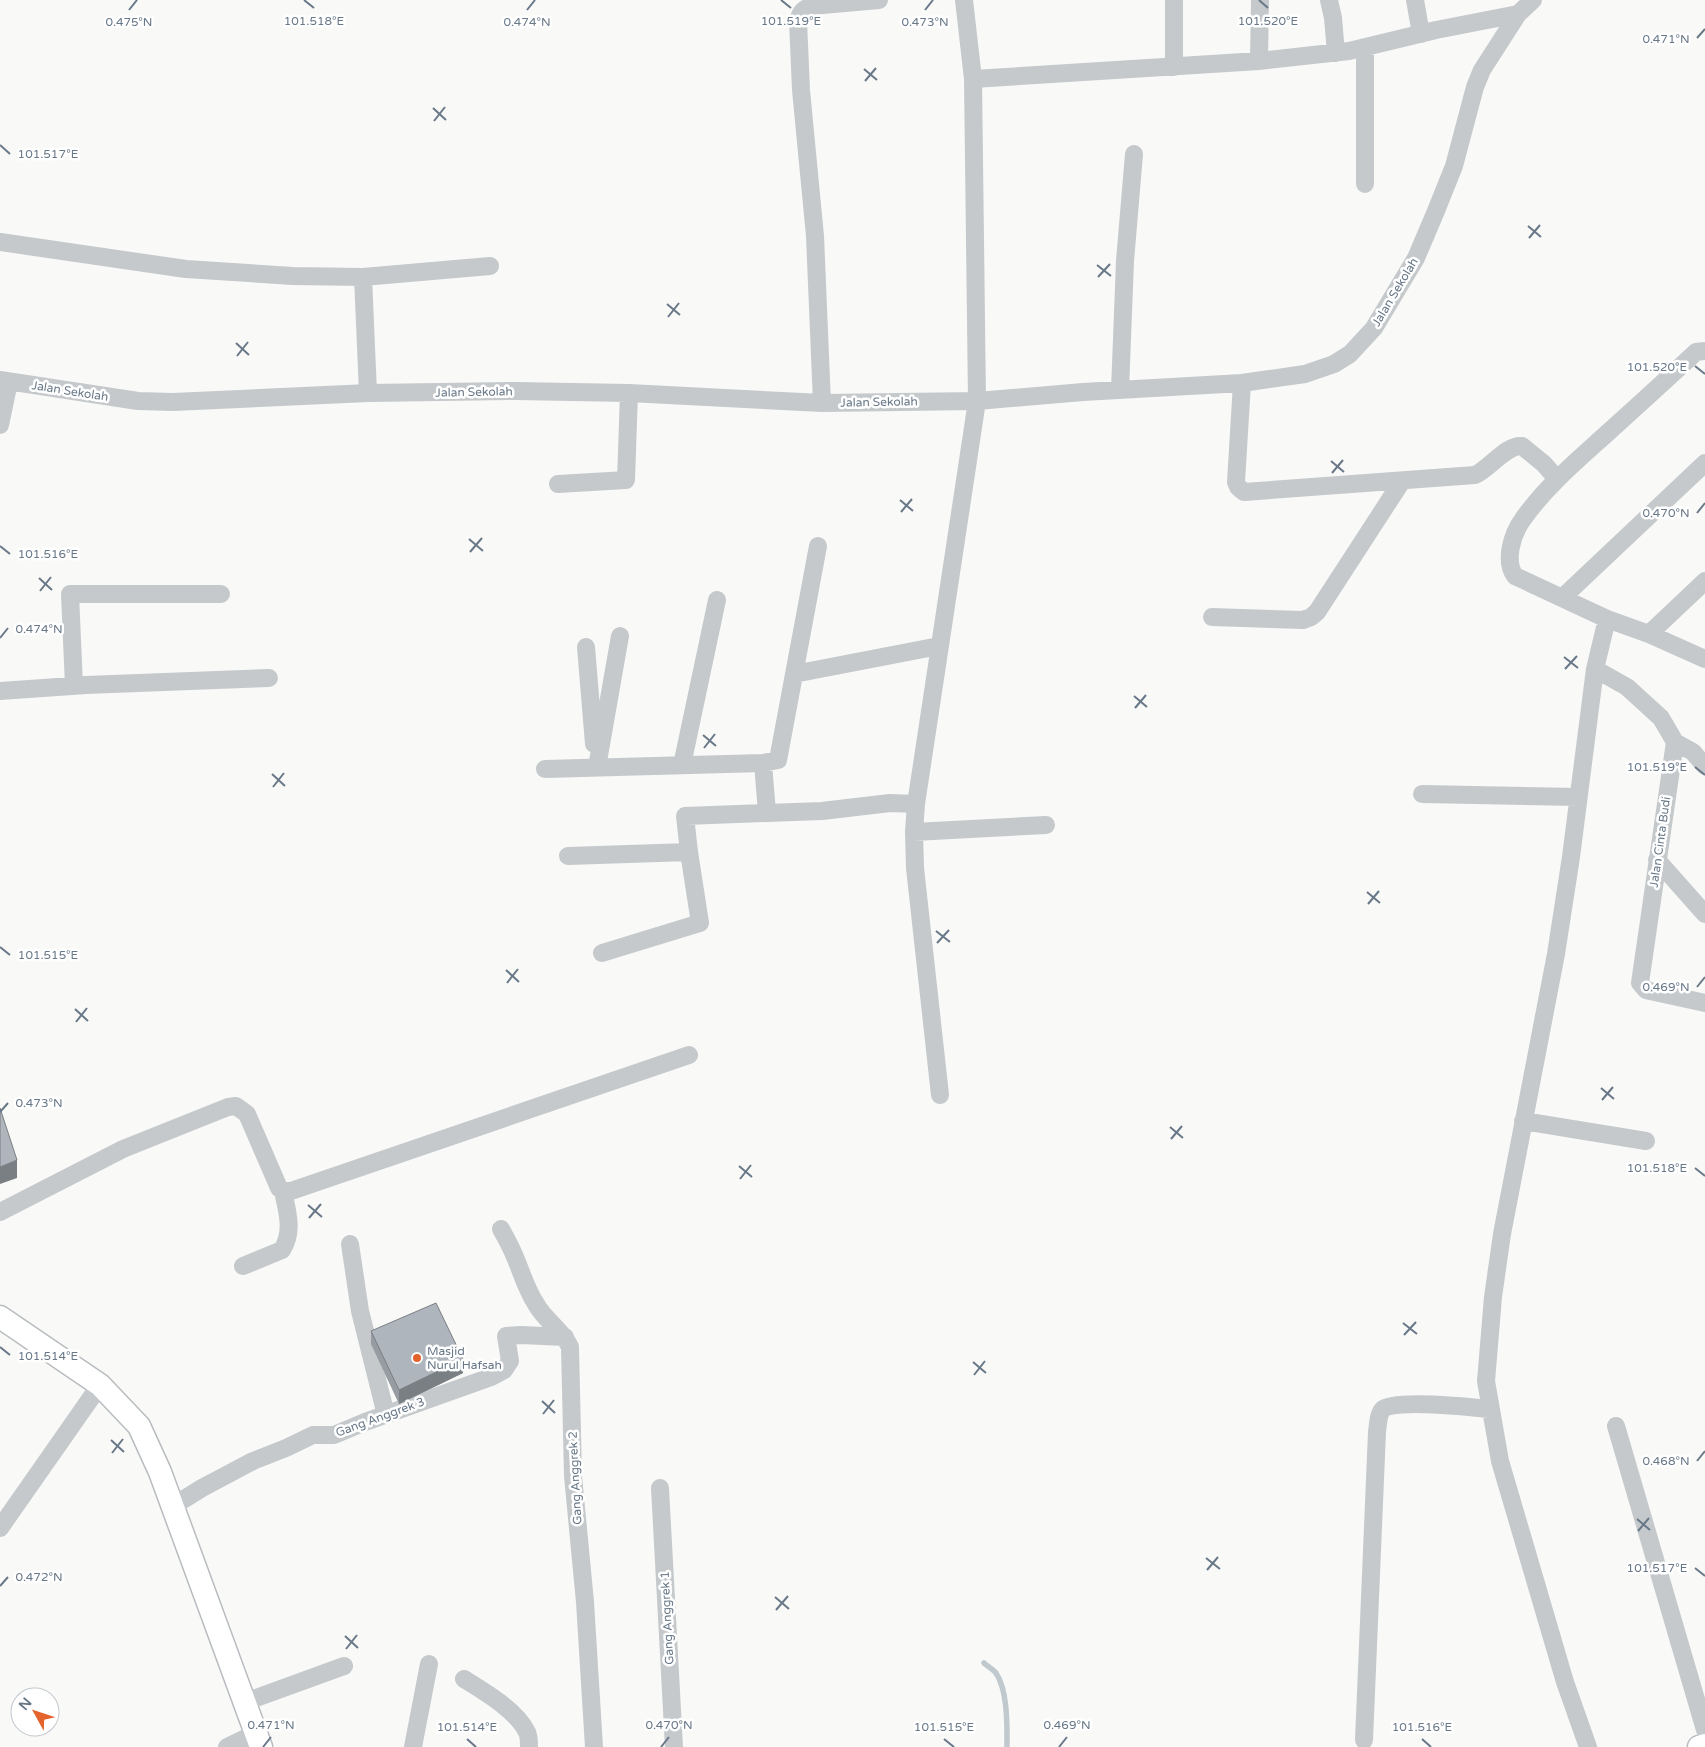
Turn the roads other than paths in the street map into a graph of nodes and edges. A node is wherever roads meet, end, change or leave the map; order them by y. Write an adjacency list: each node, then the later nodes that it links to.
1 (879, 0): 27 (street)
2 (964, 0): 14 (street)
3 (1174, 0): 13 (street)
4 (1260, 0): 12 (street)
5 (1329, 0): 11 (street)
6 (1414, 0): 9 (street)
7 (1533, 0): 8 (street, Jalan Sekolah)
8 (1512, 10): 9 (street); 22 (street, Jalan Sekolah)
9 (1421, 34): 10 (street)
10 (1365, 47): 11 (street); 16 (street)
11 (1336, 53): 12 (street)
12 (1259, 61): 13 (street)
13 (1174, 67): 14 (street)
14 (973, 79): 26 (street)
15 (1134, 154): 23 (street)
16 (1365, 184)
17 (0, 242): 19 (street)
18 (490, 266): 19 (street)
19 (363, 277): 24 (street)
20 (1705, 351): 30 (street)
21 (4, 381): 24 (street, Jalan Sekolah); 28 (street)
22 (1242, 383): 23 (street, Jalan Sekolah); 31 (street)
23 (1120, 390): 26 (street, Jalan Sekolah)
24 (368, 393): 25 (street, Jalan Sekolah)
25 (629, 393): 27 (street, Jalan Sekolah); 32 (street)
26 (977, 401): 27 (street, Jalan Sekolah); 42 (street)
27 (822, 403)
28 (0, 425)
29 (1705, 463): 36 (street)
30 (1557, 479): 31 (street); 36 (street)
31 (1402, 480): 38 (street)
32 (558, 484)
33 (818, 546): 46 (street)
34 (1705, 581): 40 (street)
35 (221, 594): 48 (street)
36 (1562, 598): 39 (street)
37 (717, 600): 53 (street)
38 (1212, 617)
39 (1607, 619): 40 (street); 45 (street)
40 (1649, 634): 44 (street)
41 (620, 636): 55 (street)
42 (939, 646): 46 (street); 59 (street)
43 (586, 647): 55 (street)
44 (1705, 659)
45 (1595, 669): 50 (street); 58 (street)
46 (794, 674): 52 (street)
47 (269, 678): 48 (street)
48 (74, 686): 49 (street)
49 (0, 691)
50 (1675, 742): 51 (street); 65 (street, Jalan Cinta Budi)
51 (1699, 756): 54 (street)
52 (763, 763): 53 (street); 60 (street)
53 (682, 765): 55 (street)
54 (1705, 766)
55 (596, 767): 56 (street)
56 (545, 769)
57 (1422, 794): 58 (street)
58 (1578, 798): 71 (street)
59 (916, 804): 60 (street); 62 (street)
60 (767, 813): 63 (street)
61 (1046, 825): 62 (street)
62 (914, 832): 70 (street)
63 (689, 852): 64 (street); 67 (street)
64 (568, 856)
65 (1657, 860): 66 (street); 68 (street, Jalan Cinta Budi)
66 (1705, 914)
67 (602, 953)
68 (1705, 1002)
69 (689, 1055): 73 (street)
70 (940, 1095)
71 (1523, 1121): 72 (street); 81 (street)
72 (1646, 1141)
73 (283, 1191): 74 (street); 77 (street)
74 (0, 1212)
75 (501, 1229): 79 (street)
76 (350, 1244): 82 (street)
77 (244, 1266)
78 (0, 1318): 80 (main road)
79 (565, 1337): 82 (street, Gang Anggrek 3); 98 (street, Gang Anggrek 2)
80 (100, 1385): 85 (main road); 86 (street)
81 (1490, 1408): 93 (street); 100 (street)
82 (386, 1415): 85 (street, Gang Anggrek 3)
83 (1616, 1426): 91 (street)
84 (660, 1488): 99 (street, Gang Anggrek 1)
85 (173, 1506): 90 (main road)
86 (0, 1528)
87 (430, 1664): 96 (street)
88 (344, 1666): 90 (street)
89 (464, 1679): 97 (street)
90 (245, 1702): 92 (main road)
91 (1705, 1730)
92 (259, 1740): 95 (street)
93 (1364, 1740)
94 (1705, 1745): 101 (main road)
95 (227, 1747)
96 (413, 1747)
97 (529, 1747)
98 (594, 1747)
99 (674, 1747)
100 (1588, 1747)
101 (1699, 1747)

